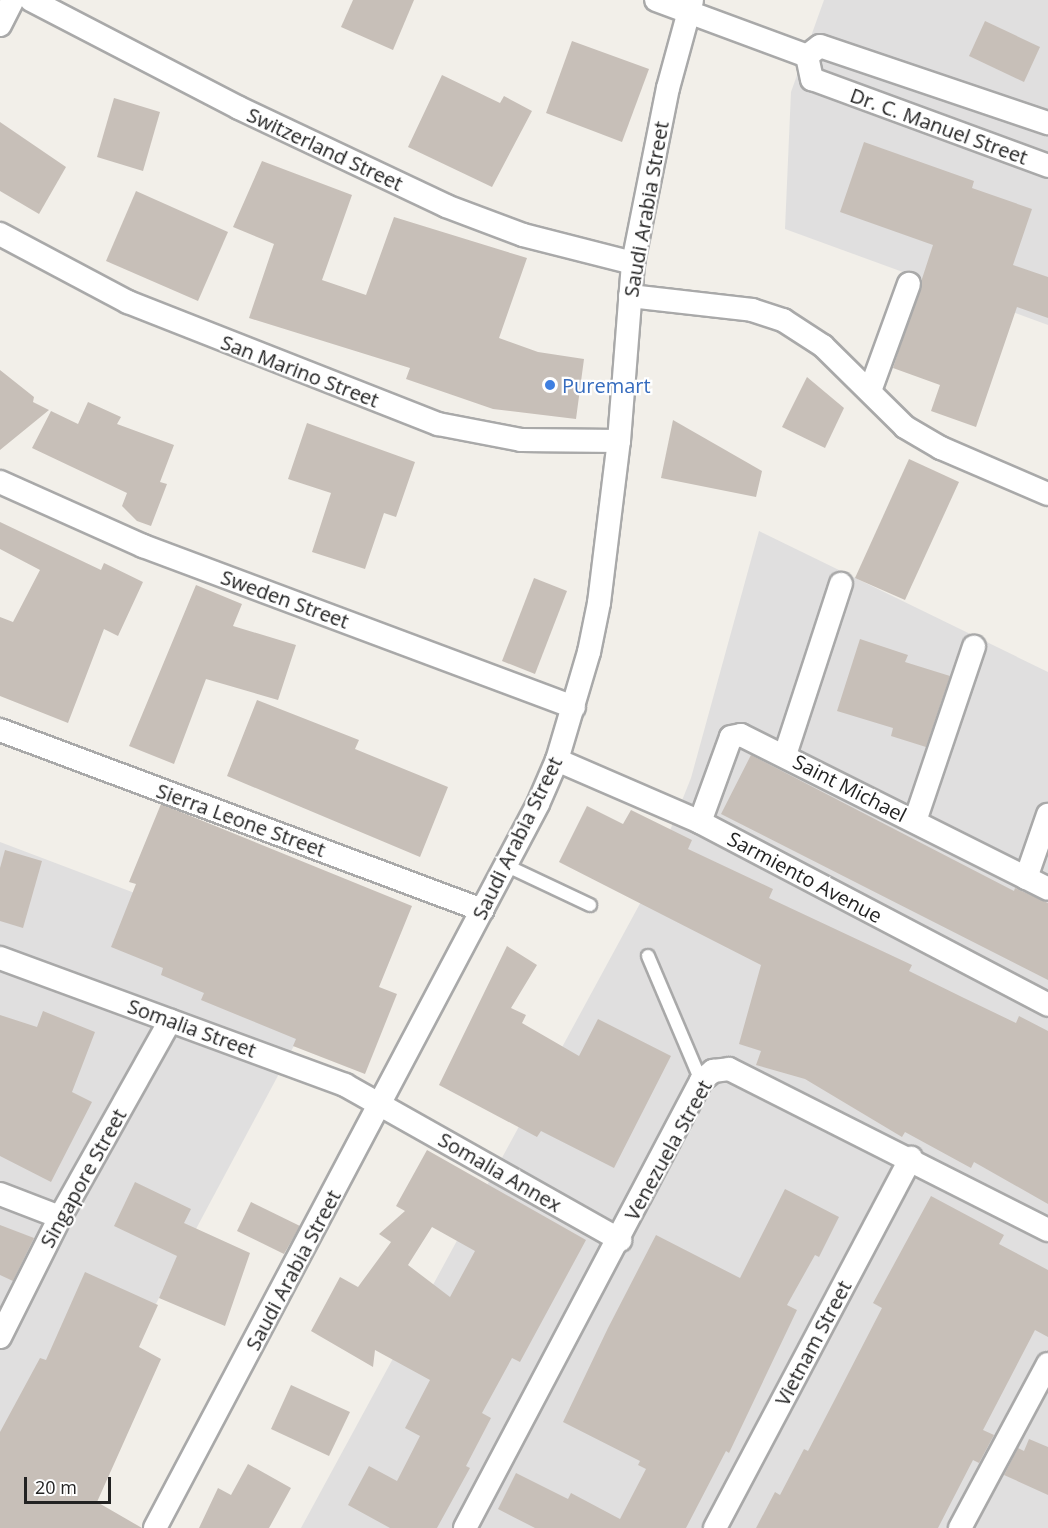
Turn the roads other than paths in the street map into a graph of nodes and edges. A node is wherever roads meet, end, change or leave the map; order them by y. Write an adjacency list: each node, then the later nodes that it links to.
1 (14, 0): 5 (street)
2 (31, 0): 10 (street, Switzerland Street)
3 (656, 0): 4 (street)
4 (689, 5): 6 (street); 10 (street, Saudi Arabia Street)
5 (0, 25)
6 (807, 56): 7 (street, Dr. C. Manuel Street); 8 (street, Dr. C. Manuel Street)
7 (1048, 123)
8 (1048, 166)
9 (0, 234): 14 (street, San Marino Street)
10 (633, 263): 12 (street, Saudi Arabia Street)
11 (909, 284): 13 (street)
12 (630, 296): 13 (street); 14 (street, Saudi Arabia Street)
13 (870, 391): 16 (street)
14 (619, 441): 19 (street, Saudi Arabia Street)
15 (0, 482): 19 (street, Sweden Street)
16 (1048, 494)
17 (841, 584): 21 (street)
18 (975, 647): 24 (street)
19 (574, 707): 22 (street, Saudi Arabia Street)
20 (0, 730): 30 (street, Sierra Leone Street)
21 (785, 755): 24 (street, Saint Michael); 25 (street, Saint Michael)
22 (557, 760): 25 (street, Sarmiento Avenue); 26 (street, Saudi Arabia Street)
23 (1048, 815): 27 (street)
24 (915, 821): 27 (street, Saint Michael)
25 (700, 822): 33 (street, Sarmiento Avenue)
26 (505, 865): 29 (lane); 30 (street, Saudi Arabia Street)
27 (1026, 878): 28 (street, Saint Michael)
28 (1048, 889)
29 (590, 905)
30 (482, 910): 36 (street, Saudi Arabia Street)
31 (648, 956): 35 (lane)
32 (0, 958): 34 (street, Somalia Street)
33 (1048, 1005)
34 (170, 1021): 36 (street, Somalia Street); 39 (street, Singapore Street)
35 (701, 1082): 37 (street, Venezuela Street); 41 (street, Venezuela Street)
36 (381, 1103): 41 (street, Somalia Annex); 44 (street, Saudi Arabia Street)
37 (911, 1158): 40 (street, Venezuela Street); 46 (street, Vietnam Street)
38 (0, 1194): 39 (street)
39 (60, 1217): 42 (street, Singapore Street)
40 (1048, 1230)
41 (620, 1240): 45 (street, Venezuela Street)
42 (0, 1338)
43 (1048, 1364): 47 (street)
44 (155, 1528)
45 (465, 1528)
46 (715, 1528)
47 (960, 1528)

